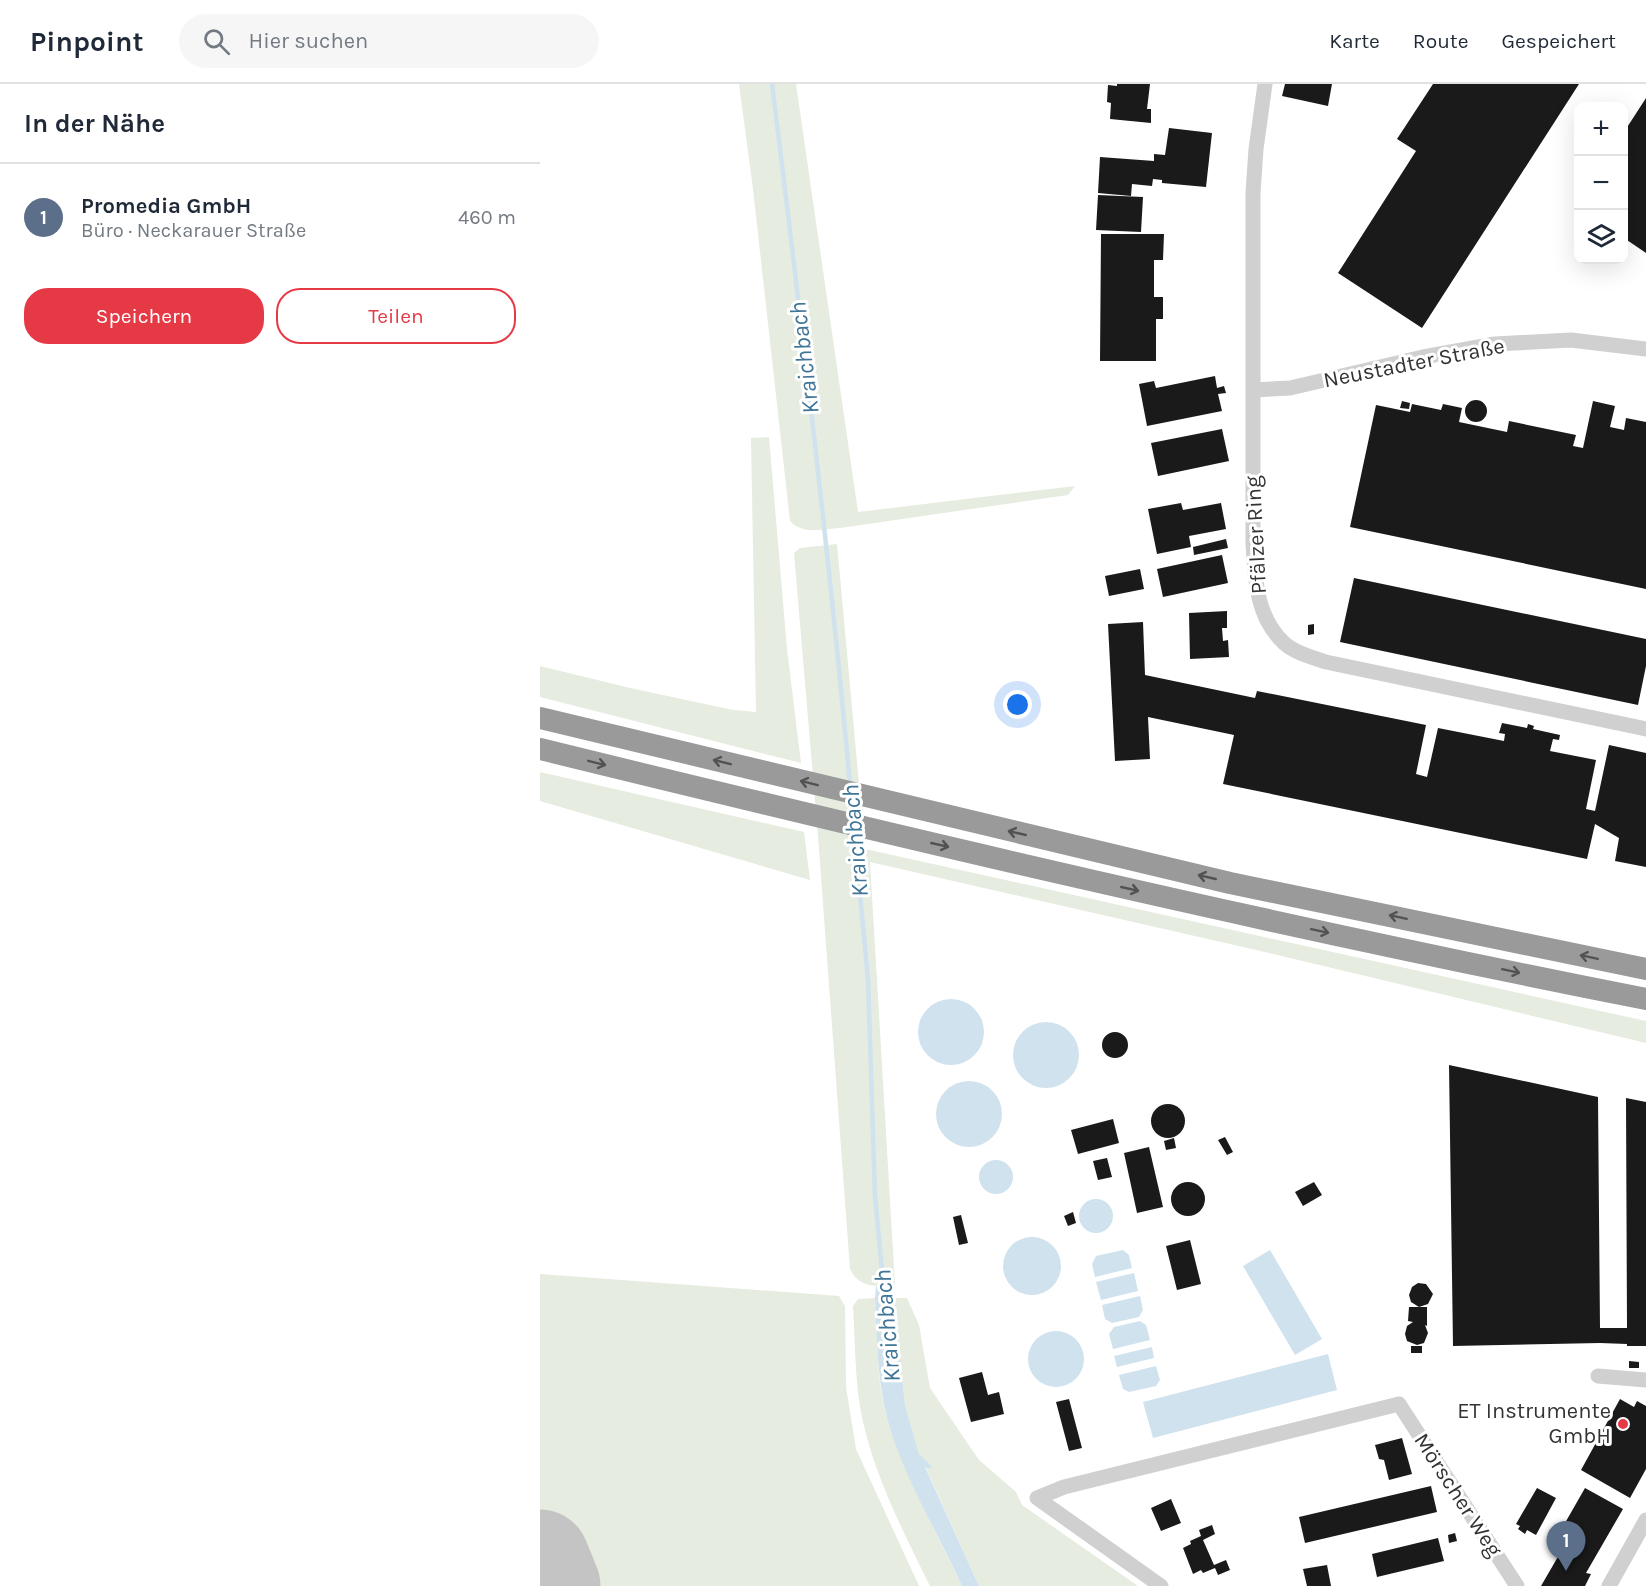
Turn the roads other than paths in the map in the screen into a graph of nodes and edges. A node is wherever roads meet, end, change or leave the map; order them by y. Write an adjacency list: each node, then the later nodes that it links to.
1 (1265, 84): 3 (street, Pfälzer Ring)
2 (1646, 349): 3 (street, Neustadter Straße)
3 (1254, 390): 5 (street, Pfälzer Ring)
4 (540, 718): 7 (highway, one-way to 4)
5 (1646, 729)
6 (540, 749): 8 (highway, one-way to 8)
7 (1646, 969)
8 (1646, 999)
9 (1598, 1376): 10 (street)
10 (1646, 1380)
11 (1646, 1521): 14 (street)
12 (1161, 1586): 13 (street, Mörscher Weg)
13 (1517, 1586)
14 (1609, 1586)

